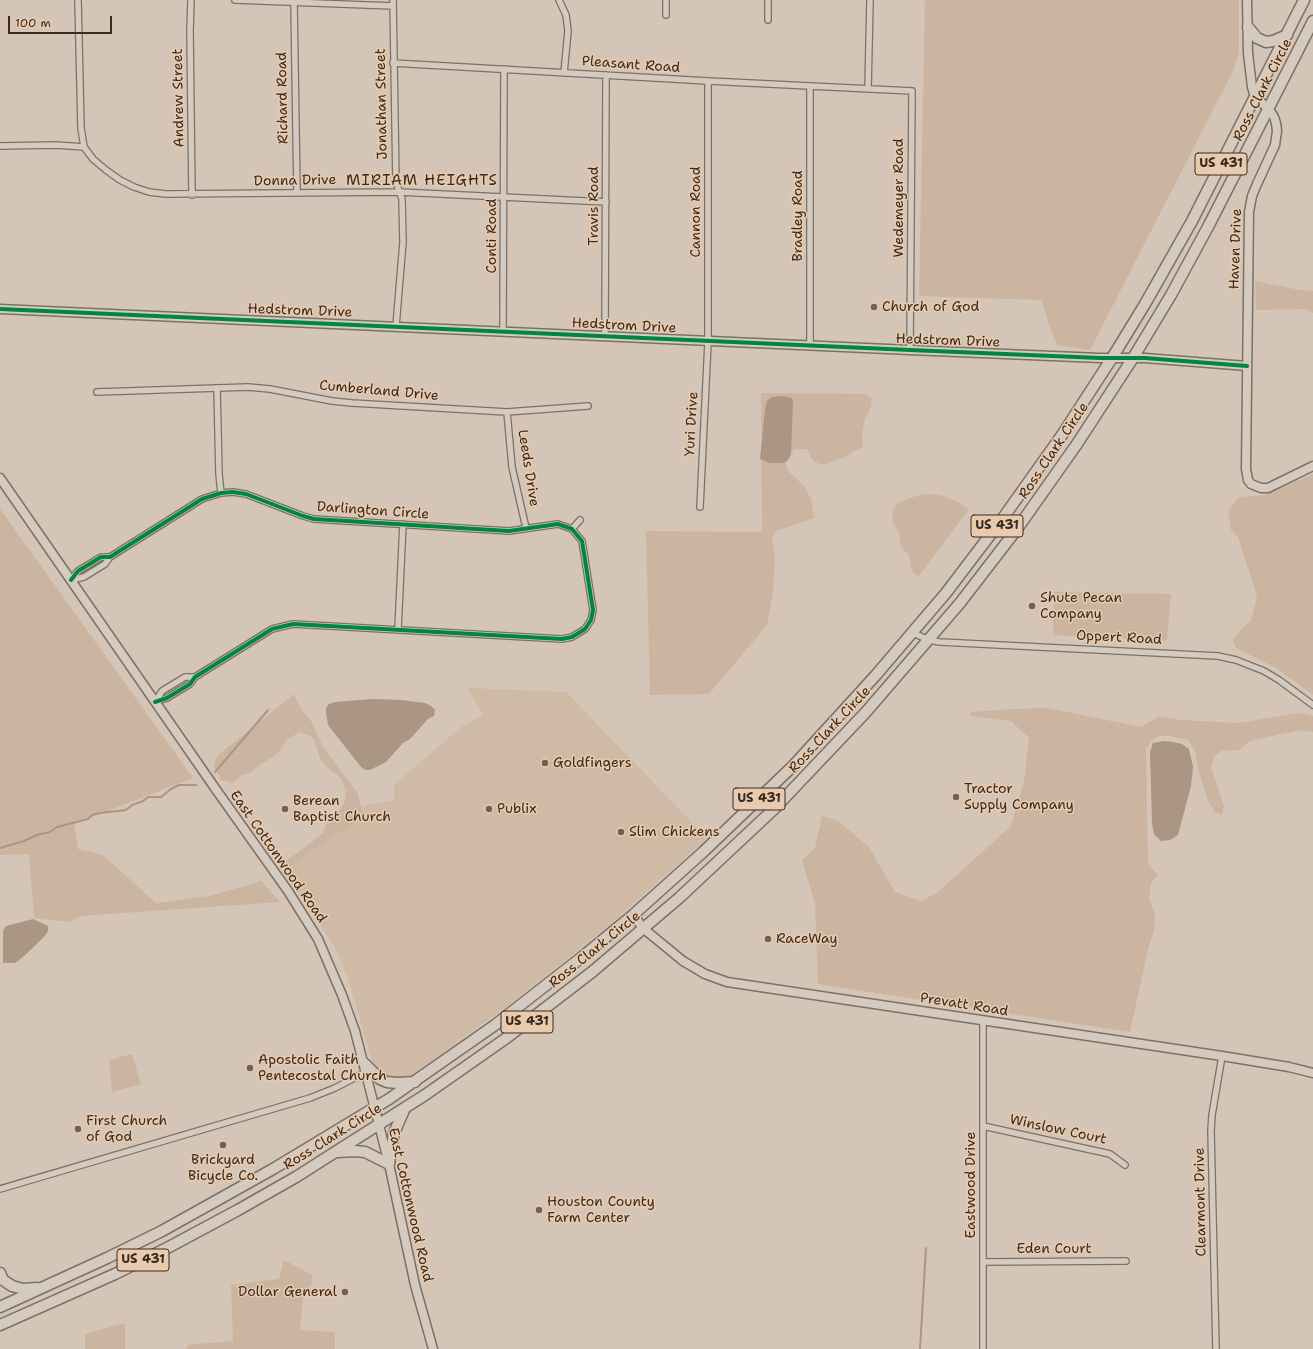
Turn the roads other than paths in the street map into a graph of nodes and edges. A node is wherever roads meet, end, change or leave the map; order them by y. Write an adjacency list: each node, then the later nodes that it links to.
1 (78, 0): 27 (street)
2 (191, 0): 30 (street, Andrew Street)
3 (235, 0): 10 (street)
4 (559, 0): 19 (street)
5 (666, 0): 12 (street)
6 (768, 0): 13 (street)
7 (870, 0): 23 (street)
8 (1247, 0): 15 (street)
9 (1304, 0): 16 (highway, Ross Clark Circle / US 431)
10 (294, 2): 11 (street); 29 (street, Richard Road)
11 (393, 3): 17 (street, Jonathan Street)
12 (666, 15)
13 (768, 20)
14 (1313, 21): 25 (highway, Ross Clark Circle / US 431)
15 (1248, 26): 16 (highway); 24 (street)
16 (1287, 35): 24 (highway, Ross Clark Circle / US 431)
17 (393, 62): 18 (street, Pleasant Road); 28 (street, Jonathan Street)
18 (504, 69): 19 (street, Pleasant Road); 31 (street, Conti Road)
19 (564, 73): 20 (street, Pleasant Road)
20 (606, 75): 21 (street, Pleasant Road); 32 (street, Travis Road)
21 (708, 82): 22 (street, Pleasant Road); 37 (street, Cannon Road)
22 (810, 86): 23 (street, Pleasant Road); 38 (street, Bradley Road)
23 (868, 89): 39 (street, Wedemeyer Road)
24 (1255, 97): 25 (street, Haven Drive); 40 (highway, Ross Clark Circle / US 431)
25 (1269, 109): 41 (highway, Ross Clark Circle / US 431); 42 (street, Haven Drive)
26 (0, 146): 27 (street)
27 (84, 147): 30 (street, Donna Drive)
28 (399, 192): 29 (street, Donna Drive); 31 (street, Donna Drive); 34 (street, Jonathan Street)
29 (296, 193): 30 (street, Donna Drive)
30 (192, 195)
31 (504, 197): 32 (street, Donna Drive); 35 (street, Conti Road)
32 (606, 202): 36 (street, Travis Road)
33 (0, 309): 34 (street, Hedstrom Drive)
34 (396, 326): 35 (street, Hedstrom Drive)
35 (503, 331): 36 (street, Hedstrom Drive)
36 (605, 336): 37 (street, Hedstrom Drive)
37 (708, 342): 38 (street, Hedstrom Drive); 51 (street, Yuri Drive)
38 (810, 346): 39 (street, Hedstrom Drive)
39 (910, 350): 40 (street, Hedstrom Drive)
40 (1112, 358): 41 (street, Hedstrom Drive); 60 (highway, Ross Clark Circle / US 431)
41 (1133, 358): 42 (street, Hedstrom Drive); 62 (highway, Ross Clark Circle / US 431)
42 (1247, 366): 47 (street, Haven Drive)
43 (216, 388): 44 (street, Cumberland Drive); 46 (street, Cumberland Drive); 50 (street)
44 (97, 392)
45 (588, 406): 46 (street, Cumberland Drive)
46 (508, 412): 54 (street, Leeds Drive)
47 (1313, 466)
48 (0, 478): 49 (street, East Cottonwood Road)
49 (4, 488): 57 (street, East Cottonwood Road)
50 (221, 493): 53 (street, Darlington Circle); 56 (street, Darlington Circle)
51 (700, 507)
52 (580, 520): 55 (street)
53 (403, 524): 54 (street, Darlington Circle); 58 (street)
54 (526, 528): 55 (street, Darlington Circle)
55 (572, 529): 59 (street)
56 (110, 556): 57 (street, Darlington Circle); 57 (street, Darlington Circle)
57 (71, 580): 63 (street, East Cottonwood Road)
58 (398, 629): 59 (street); 63 (street)
59 (585, 629): 61 (street)
60 (913, 633): 62 (street, Oppert Road); 65 (highway, Ross Clark Circle / US 431)
61 (591, 634)
62 (929, 640): 64 (street, Oppert Road); 66 (highway, Ross Clark Circle / US 431)
63 (155, 702): 73 (street, East Cottonwood Road)
64 (1313, 705)
65 (793, 766): 66 (highway); 67 (highway, Ross Clark Circle / US 431)
66 (806, 776): 68 (highway, Ross Clark Circle / US 431)
67 (633, 915): 68 (street, Prevatt Road); 69 (highway, Ross Clark Circle / US 431)
68 (644, 929): 70 (highway, Ross Clark Circle / US 431); 71 (street, Prevatt Road)
69 (561, 974): 70 (highway); 75 (highway, Ross Clark Circle / US 431)
70 (564, 994): 76 (highway, Ross Clark Circle / US 431)
71 (983, 1021): 72 (street, Prevatt Road); 79 (street, Eastwood Drive)
72 (1222, 1056): 74 (street, Prevatt Road); 94 (street, Clearmont Drive)
73 (365, 1068): 75 (highway); 77 (street, East Cottonwood Road); 83 (street)
74 (1313, 1073)
75 (415, 1082): 77 (highway, Ross Clark Circle / US 431)
76 (405, 1108): 78 (highway, Ross Clark Circle / US 431); 81 (highway)
77 (374, 1109): 78 (street, East Cottonwood Road); 84 (highway, Ross Clark Circle / US 431)
78 (378, 1126): 80 (highway, Ross Clark Circle / US 431); 81 (street, East Cottonwood Road)
79 (983, 1126): 82 (street, Winslow Court); 87 (street, Eastwood Drive)
80 (337, 1152): 81 (highway); 85 (highway, Ross Clark Circle / US 431)
81 (389, 1164): 92 (street, East Cottonwood Road)
82 (1125, 1165)
83 (0, 1189)
84 (162, 1231): 85 (highway); 89 (highway, Ross Clark Circle / US 431)
85 (169, 1247): 91 (highway, Ross Clark Circle / US 431)
86 (1126, 1260): 87 (street, Eden Court)
87 (983, 1262): 93 (street, Eastwood Drive)
88 (0, 1273): 89 (highway)
89 (41, 1288): 90 (highway, Ross Clark Circle / US 431)
90 (0, 1306)
91 (0, 1325)
92 (433, 1349)
93 (983, 1349)
94 (1216, 1349)

